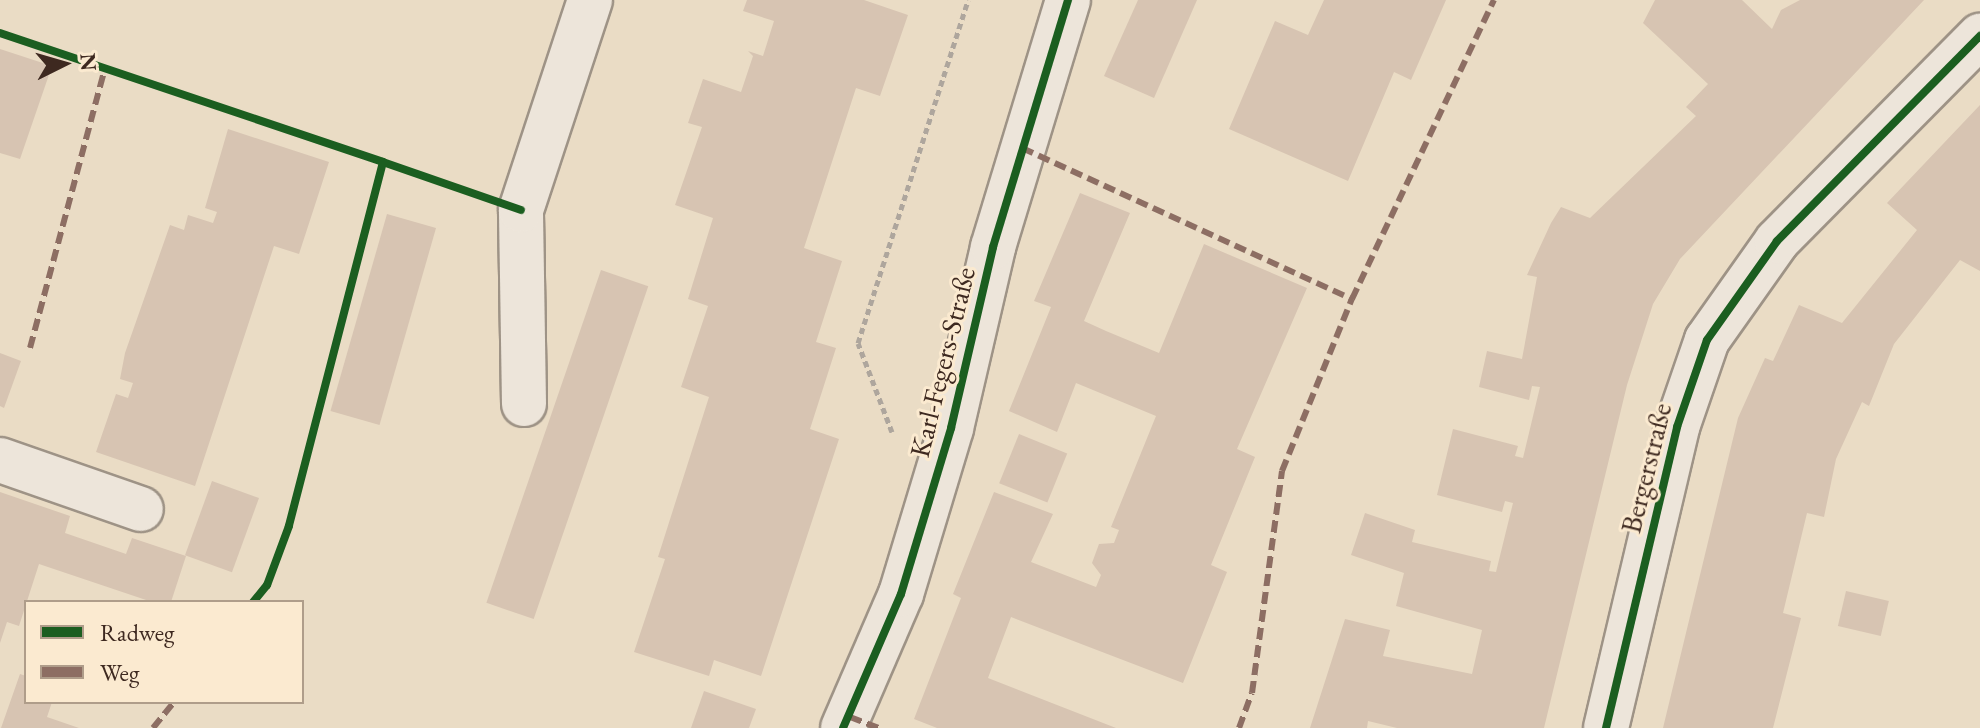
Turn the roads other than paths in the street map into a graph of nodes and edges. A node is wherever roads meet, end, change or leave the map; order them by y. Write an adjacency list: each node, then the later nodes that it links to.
1 (590, 0): 4 (street)
2 (1068, 0): 7 (street, Karl-Fegers-Straße)
3 (1980, 36): 8 (street, Bergerstraße)
4 (524, 404)
5 (0, 460): 6 (street)
6 (141, 509)
7 (843, 728)
8 (1606, 728)

